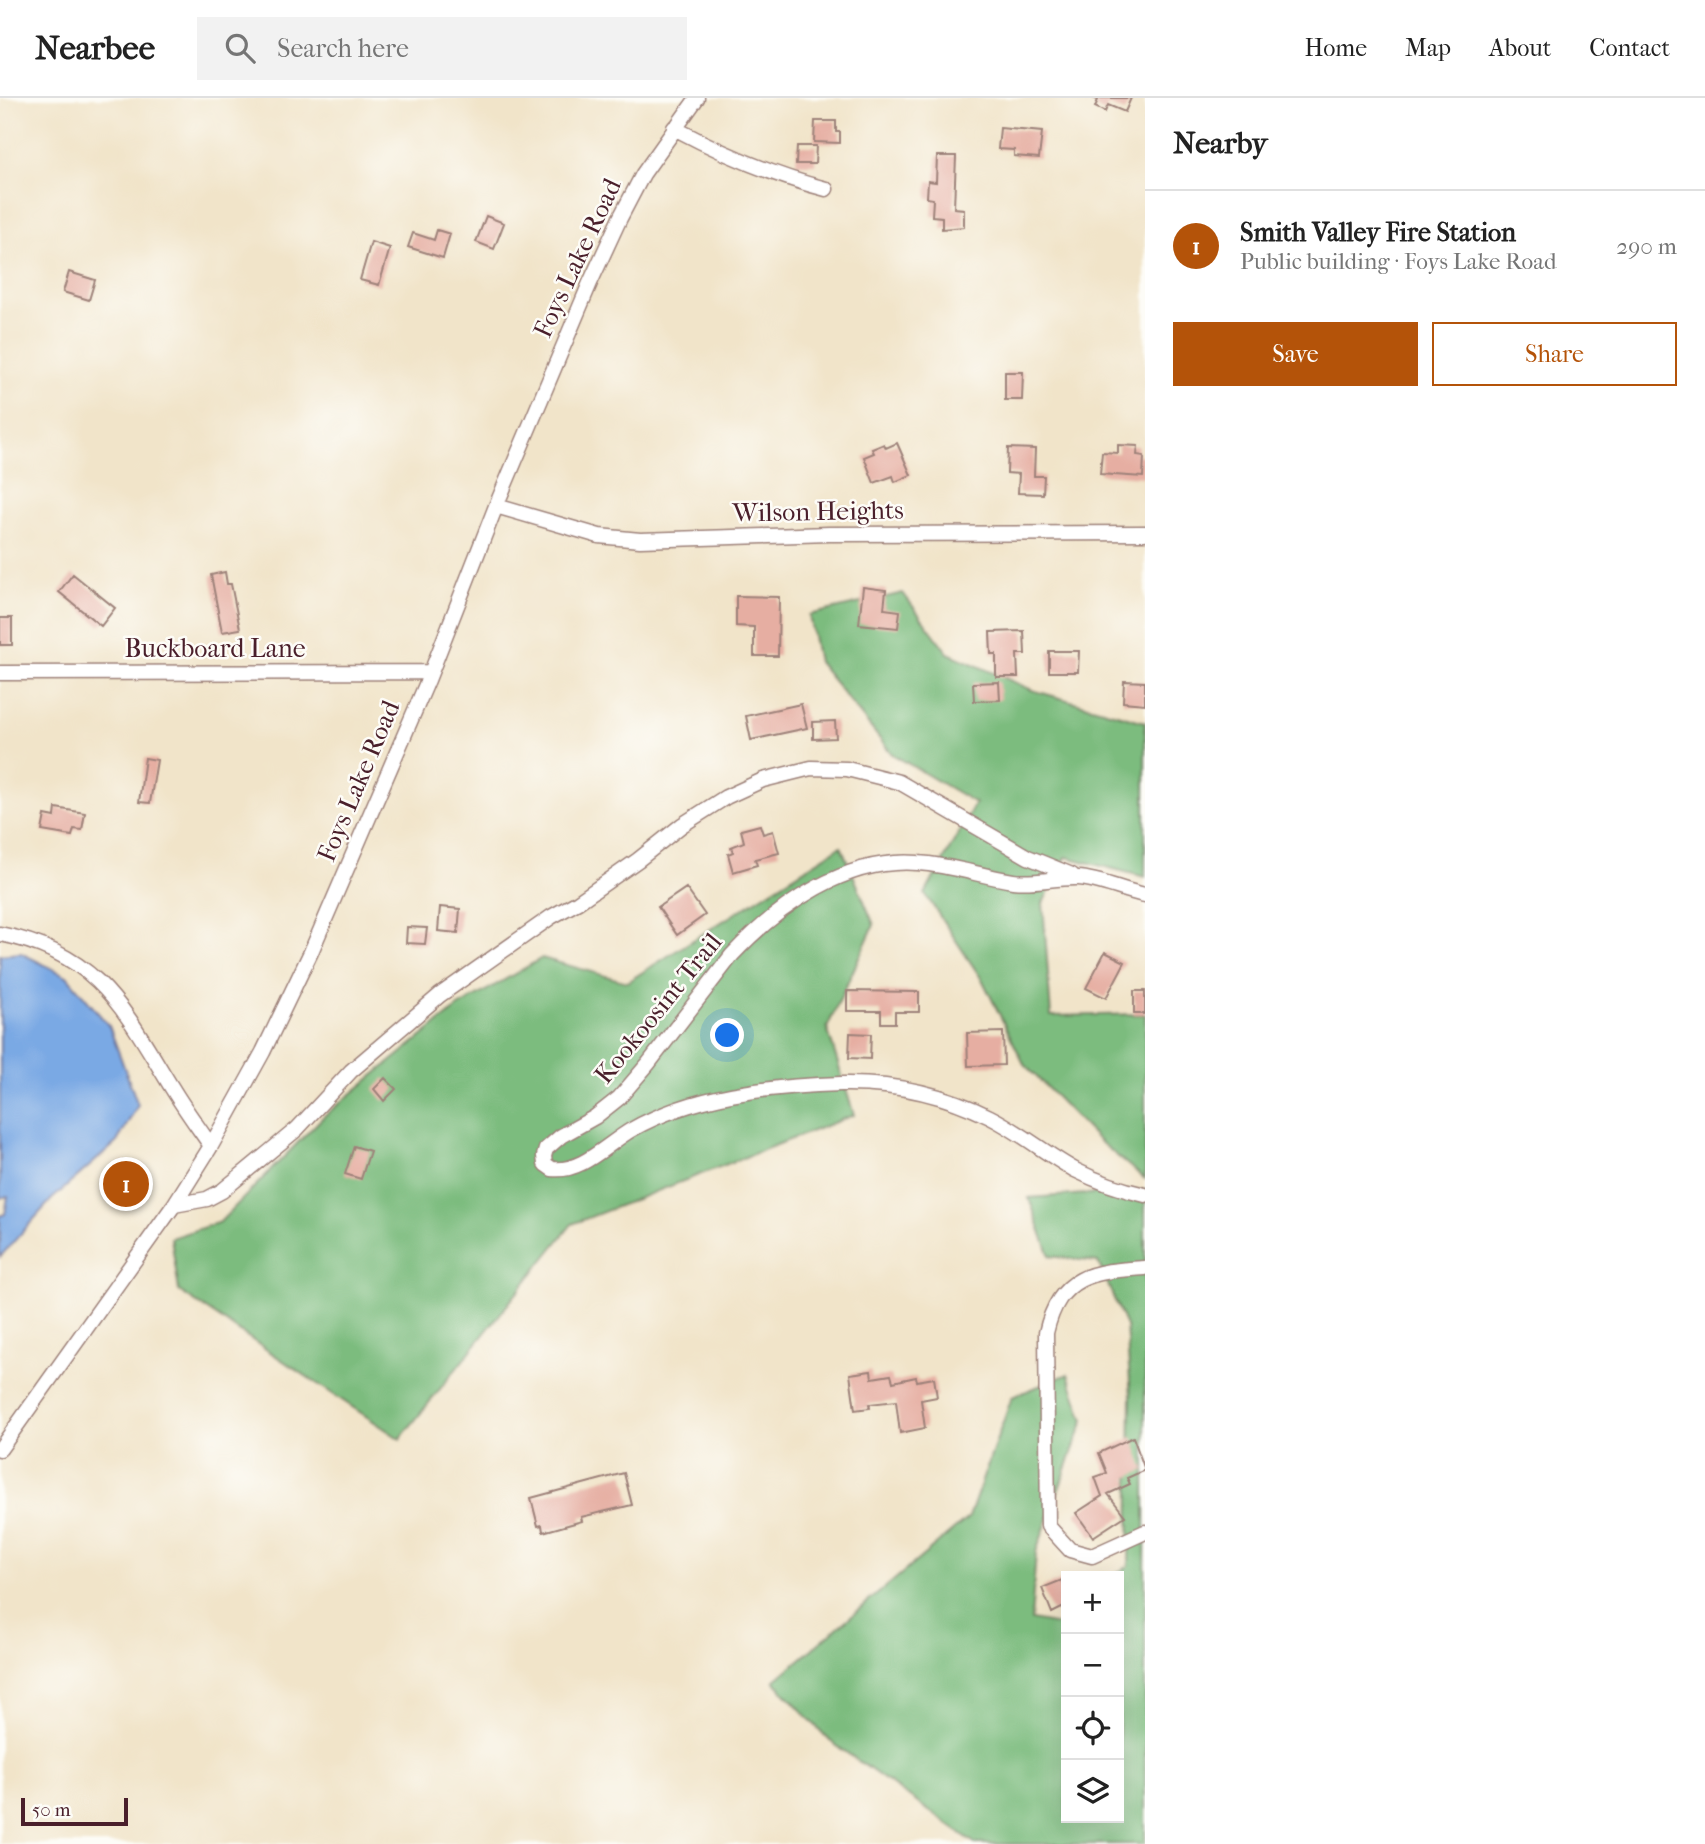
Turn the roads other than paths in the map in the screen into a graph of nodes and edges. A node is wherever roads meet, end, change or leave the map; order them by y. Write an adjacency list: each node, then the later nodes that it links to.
1 (697, 98): 2 (street, Foys Lake Road)
2 (674, 128): 3 (street); 4 (street, Foys Lake Road)
3 (825, 189)
4 (496, 506): 5 (street, Wilson Heights); 6 (street, Foys Lake Road)
5 (1145, 533)
6 (431, 672): 7 (street, Buckboard Lane); 11 (street, Foys Lake Road)
7 (0, 673)
8 (1080, 878): 9 (street, Kookoosint Trail); 12 (street, Kookoosint Trail); 13 (street, Kookoosint Trail)
9 (1145, 895)
10 (0, 934): 11 (street)
11 (211, 1146): 13 (street, Foys Lake Road)
12 (1145, 1195)
13 (174, 1205): 15 (street, Foys Lake Road)
14 (1145, 1268): 16 (street)
15 (0, 1449)
16 (1145, 1532)

